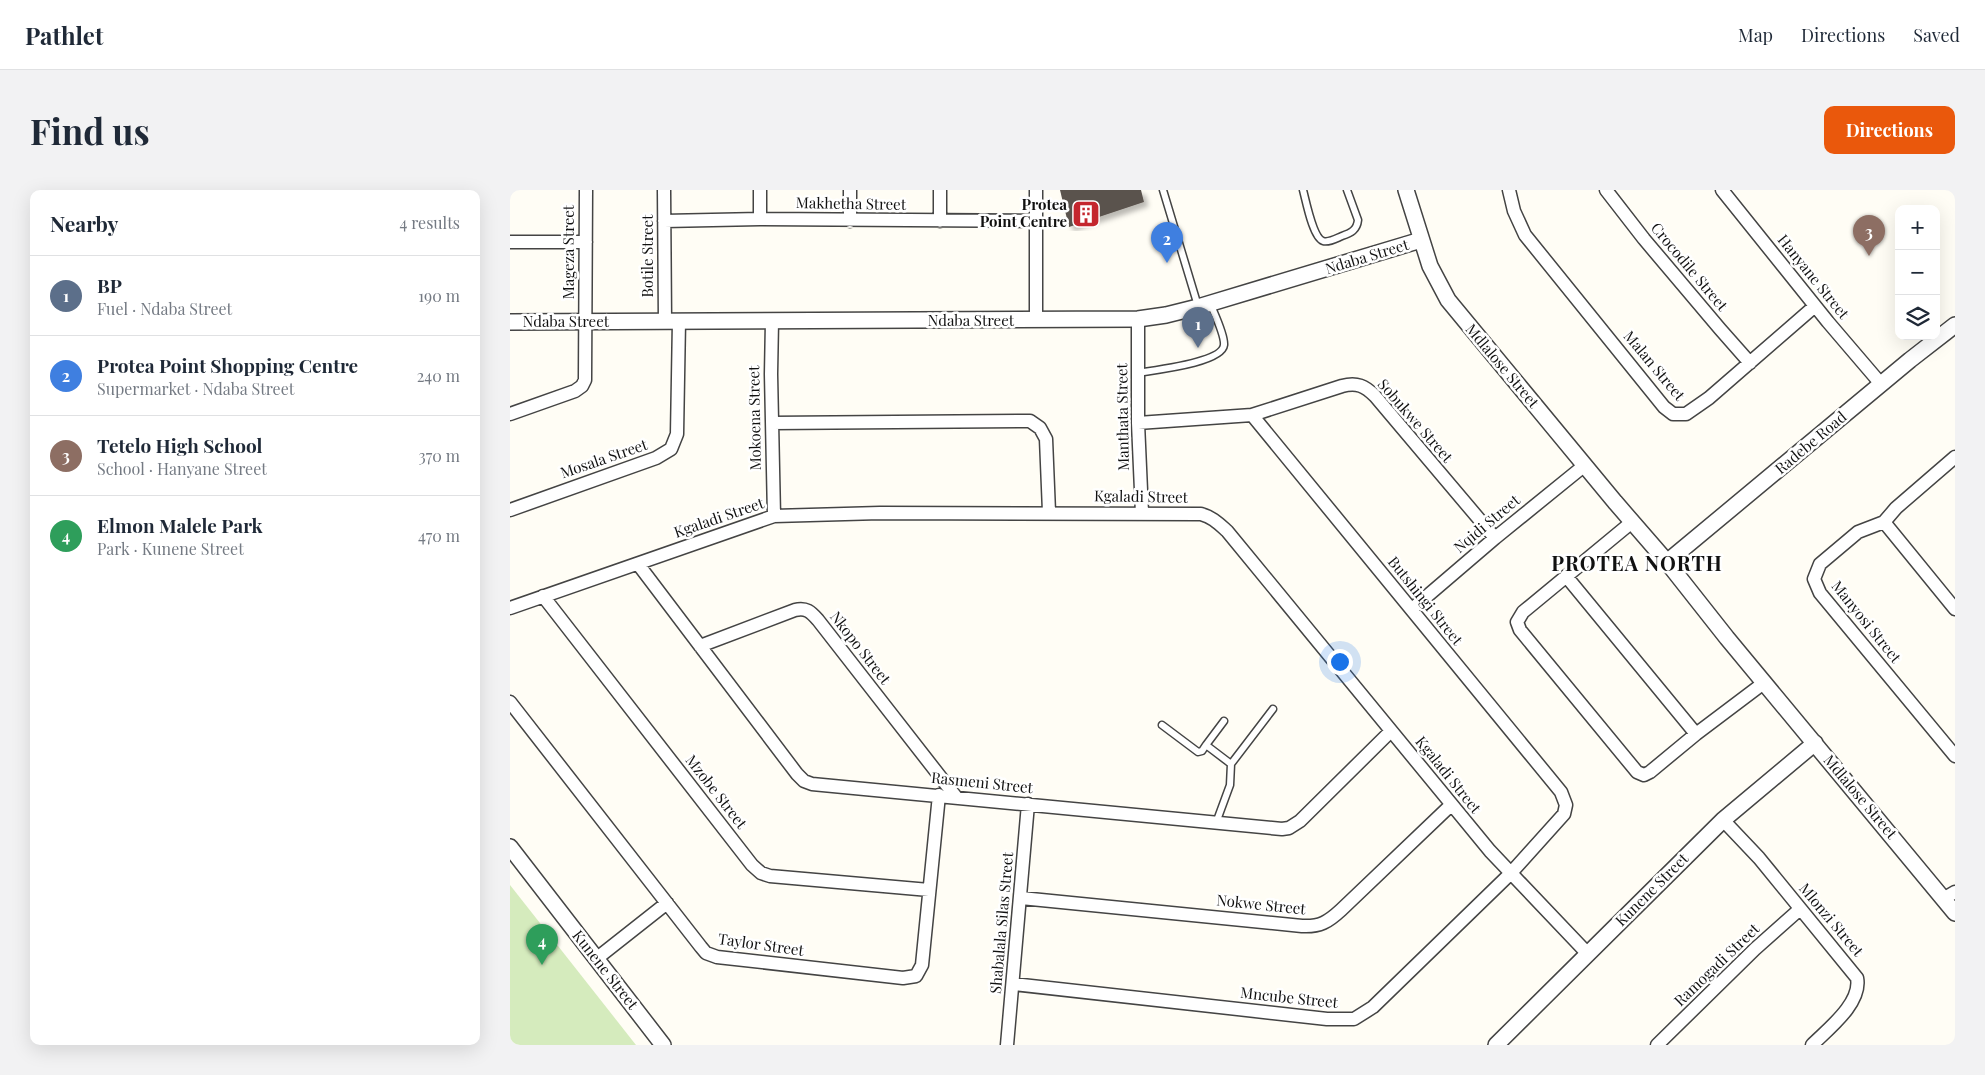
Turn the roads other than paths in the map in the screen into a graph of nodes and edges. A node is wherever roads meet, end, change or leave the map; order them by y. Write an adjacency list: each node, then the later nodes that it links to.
1 (586, 190): 21 (street, Mageza Street)
2 (664, 190): 15 (street, Botile Street)
3 (760, 190): 14 (street)
4 (850, 190): 16 (street)
5 (940, 190): 17 (street)
6 (1036, 190): 18 (street)
7 (1163, 190): 22 (lane)
8 (1303, 190): 9 (lane)
9 (1347, 190)
10 (1406, 190): 19 (street, Mdlalose Street)
11 (1509, 190): 31 (street, Malan Street)
12 (1606, 190): 31 (street, Crocodile Street)
13 (1722, 190): 23 (street, Hanyane Street)
14 (760, 219): 15 (street, Makhetha Street); 16 (street, Makhetha Street)
15 (664, 221): 27 (street, Botile Street)
16 (850, 221): 17 (street, Makhetha Street)
17 (940, 221): 18 (street, Makhetha Street)
18 (1036, 221): 24 (street)
19 (1421, 240): 22 (street, Ndaba Street); 39 (street, Mdlalose Street)
20 (510, 242): 21 (street)
21 (586, 242): 26 (street, Mageza Street)
22 (1204, 305): 25 (street, Ndaba Street); 32 (lane)
23 (1815, 306): 31 (street, Malan Street); 33 (street, Hanyane Street)
24 (1036, 320): 25 (street, Ndaba Street); 28 (street, Ndaba Street)
25 (1138, 320): 32 (street, Manthata Street)
26 (585, 321): 27 (street, Ndaba Street); 29 (street, Ndaba Street); 34 (street, Mageza Street)
27 (672, 321): 28 (street, Ndaba Street); 40 (street, Mosala Street)
28 (772, 321): 36 (street, Mokoena Street)
29 (510, 322)
30 (1955, 325): 33 (street, Radebe Road)
31 (1750, 362)
32 (1137, 373): 37 (street, Manthata Street)
33 (1881, 384): 47 (street, Radebe Road)
34 (510, 414)
35 (1252, 414): 37 (street, Sobukwe Street); 46 (street, Sobukwe Street); 52 (street, Butshingi Street)
36 (772, 423): 41 (street); 43 (street, Mokoena Street)
37 (1138, 423): 42 (street, Manthata Street)
38 (1954, 460): 45 (street)
39 (1585, 465): 44 (street, Mdlalose Street); 46 (street, Nqidi Street)
40 (510, 510)
41 (1049, 512): 42 (street, Kgaladi Street); 43 (street, Kgaladi Street)
42 (1142, 513): 60 (street, Kgaladi Street)
43 (774, 516): 48 (street, Kgaladi Street)
44 (1632, 522): 47 (street, Mdlalose Street); 49 (street)
45 (1884, 522): 53 (street); 64 (street, Manyosi Street)
46 (1495, 538): 52 (street, Nqidi Street)
47 (1667, 562): 55 (street, Mdlalose Street)
48 (638, 564): 50 (street, Kgaladi Street); 54 (street, Rasmeni Street)
49 (1566, 576): 61 (street); 61 (street)
50 (543, 596): 51 (street, Kgaladi Street); 75 (street, Mzobe Street)
51 (510, 608)
52 (1412, 609): 70 (street, Butshingi Street)
53 (1955, 609)
54 (700, 646): 66 (street, Rasmeni Street); 67 (street, Nkopo Street)
55 (1765, 682): 61 (street); 62 (street, Mdlalose Street)
56 (510, 702): 78 (street, Taylor Street)
57 (1273, 709): 65 (lane)
58 (1224, 721): 63 (lane)
59 (1162, 725): 63 (lane)
60 (1391, 731): 69 (street, Kgaladi Street); 72 (street, Rasmeni Street)
61 (1696, 734)
62 (1815, 743): 71 (street, Kunene Street); 76 (street, Mdlalose Street)
63 (1206, 746): 65 (lane)
64 (1955, 756)
65 (1231, 764): 72 (lane)
66 (939, 795): 67 (street, Rasmeni Street); 75 (street, Taylor Street)
67 (956, 797): 68 (street, Rasmeni Street)
68 (1028, 804): 72 (street, Rasmeni Street); 77 (street, Shabalala Silas Street)
69 (1451, 805): 74 (street, Kgaladi Street); 77 (street, Nokwe Street)
70 (1566, 811): 74 (street, Mncube Street)
71 (1723, 820): 79 (street, Mlonzi Street); 81 (street, Kunene Street)
72 (1216, 823)
73 (510, 847): 82 (street, Kunene Street)
74 (1510, 874): 81 (street, Kgaladi Street); 83 (street, Mncube Street)
75 (930, 890): 78 (street, Taylor Street)
76 (1949, 895): 80 (street, Mdlalose Street)
77 (1021, 898): 83 (street, Shabalala Silas Street)
78 (667, 904): 82 (street)
79 (1800, 909): 87 (street, Ramogadi Street); 88 (street, Mlonzi Street)
80 (1955, 913)
81 (1587, 953): 86 (street, Kunene Street)
82 (596, 959): 84 (street, Kunene Street)
83 (1013, 984): 85 (street, Shabalala Silas Street)
84 (663, 1045)
85 (1007, 1045)
86 (1496, 1045)
87 (1657, 1045)
88 (1812, 1045)

